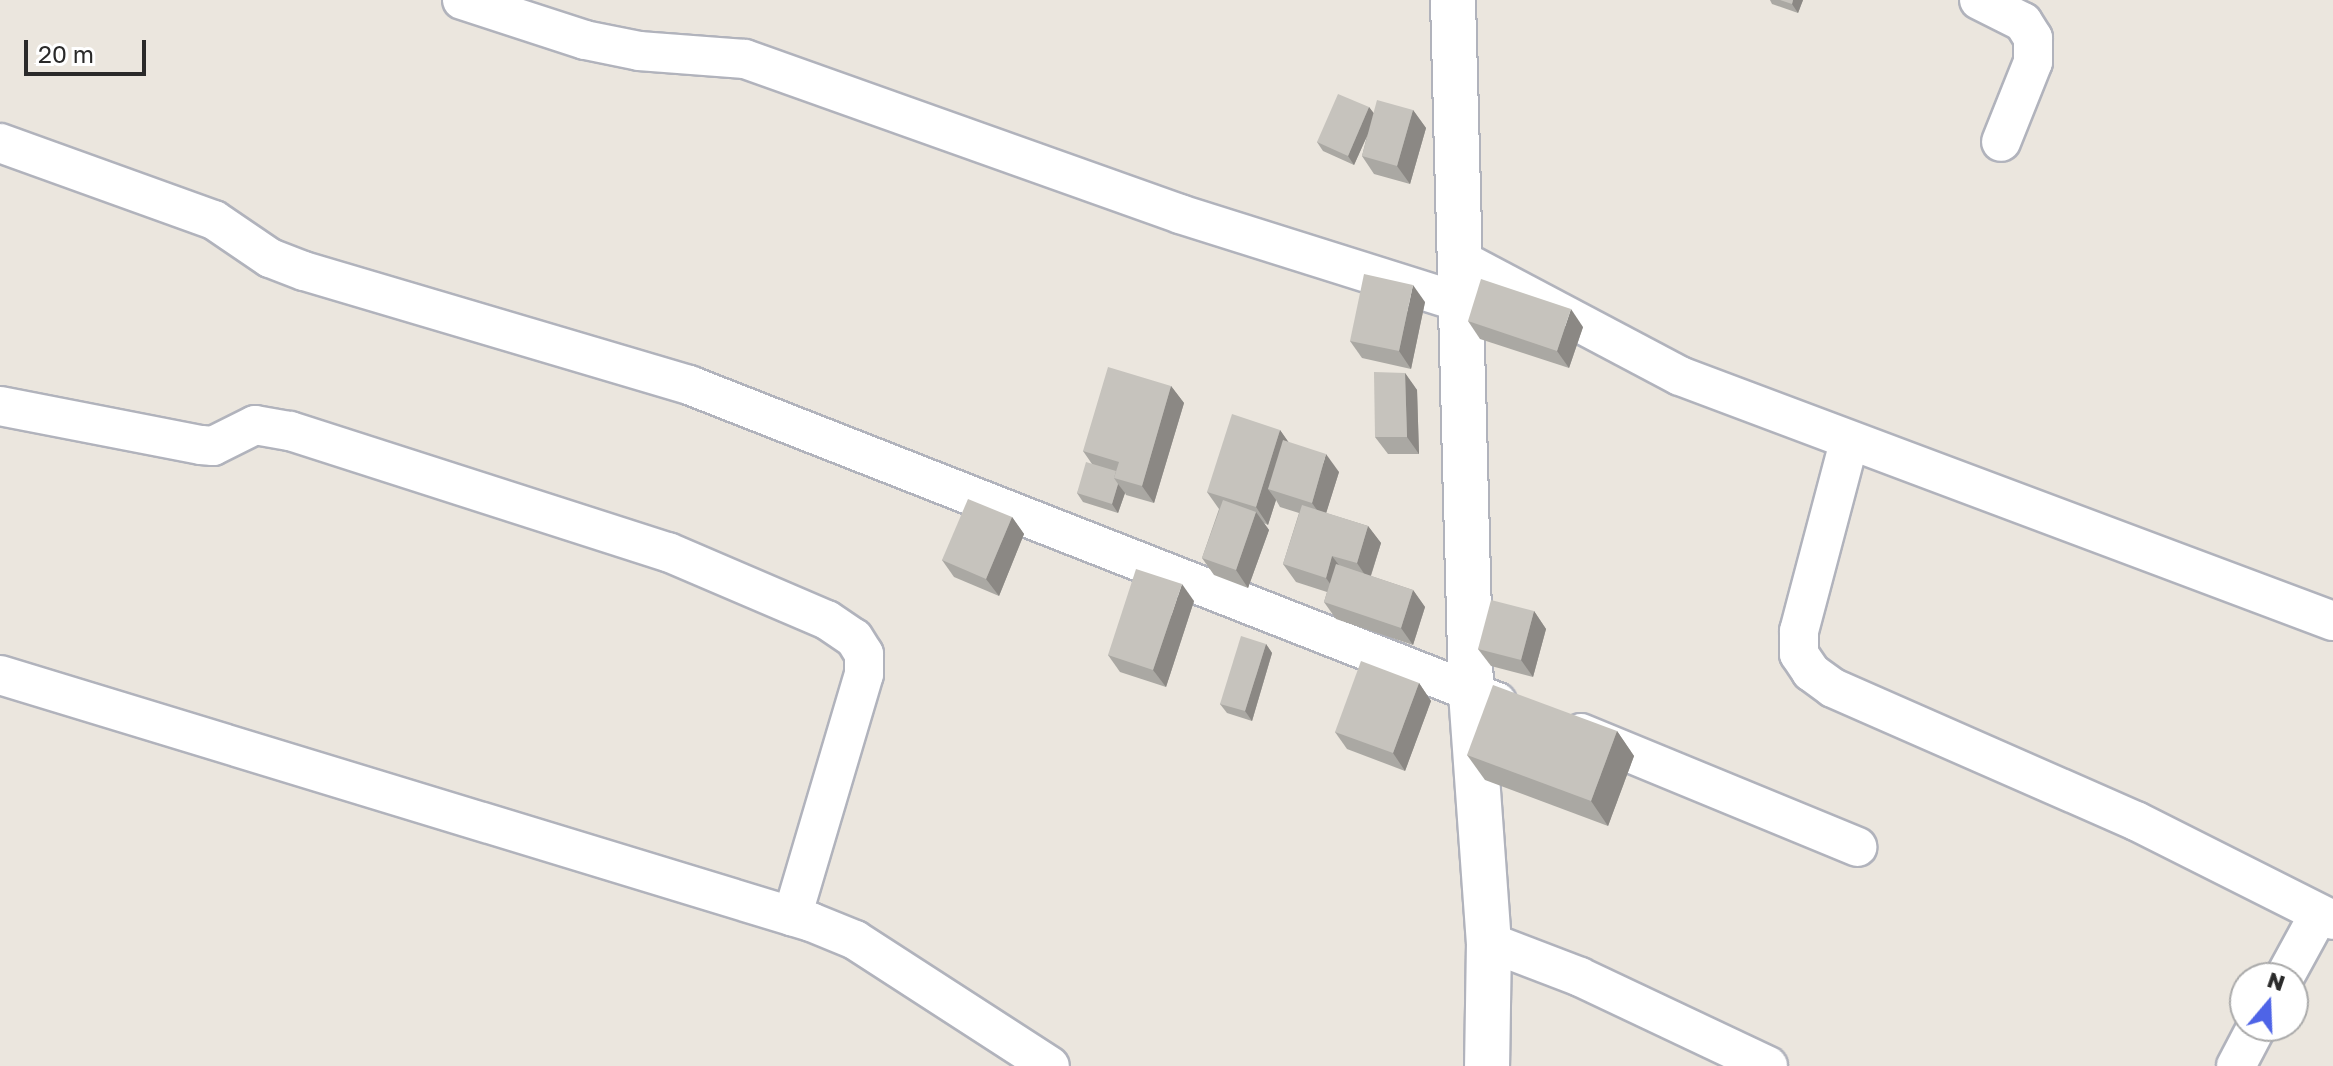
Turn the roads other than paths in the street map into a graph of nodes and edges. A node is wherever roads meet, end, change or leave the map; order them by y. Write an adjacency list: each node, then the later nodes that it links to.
1 (462, 0): 7 (street)
2 (1453, 0): 6 (street)
3 (1979, 0): 4 (street)
4 (2001, 142)
5 (0, 143): 12 (street)
6 (1459, 259): 7 (street); 9 (street)
7 (1462, 303): 12 (street)
8 (0, 406): 14 (street)
9 (1849, 442): 10 (street); 15 (street)
10 (2333, 621)
11 (0, 675): 14 (street)
12 (1471, 693): 13 (street); 16 (street)
13 (1857, 847)
14 (792, 917): 19 (street)
15 (2326, 917): 17 (street)
16 (1489, 942): 20 (street); 21 (street)
17 (2295, 962)
18 (2249, 1042): 22 (street)
19 (1050, 1066)
20 (1487, 1066)
21 (1768, 1066)
22 (2236, 1066)

